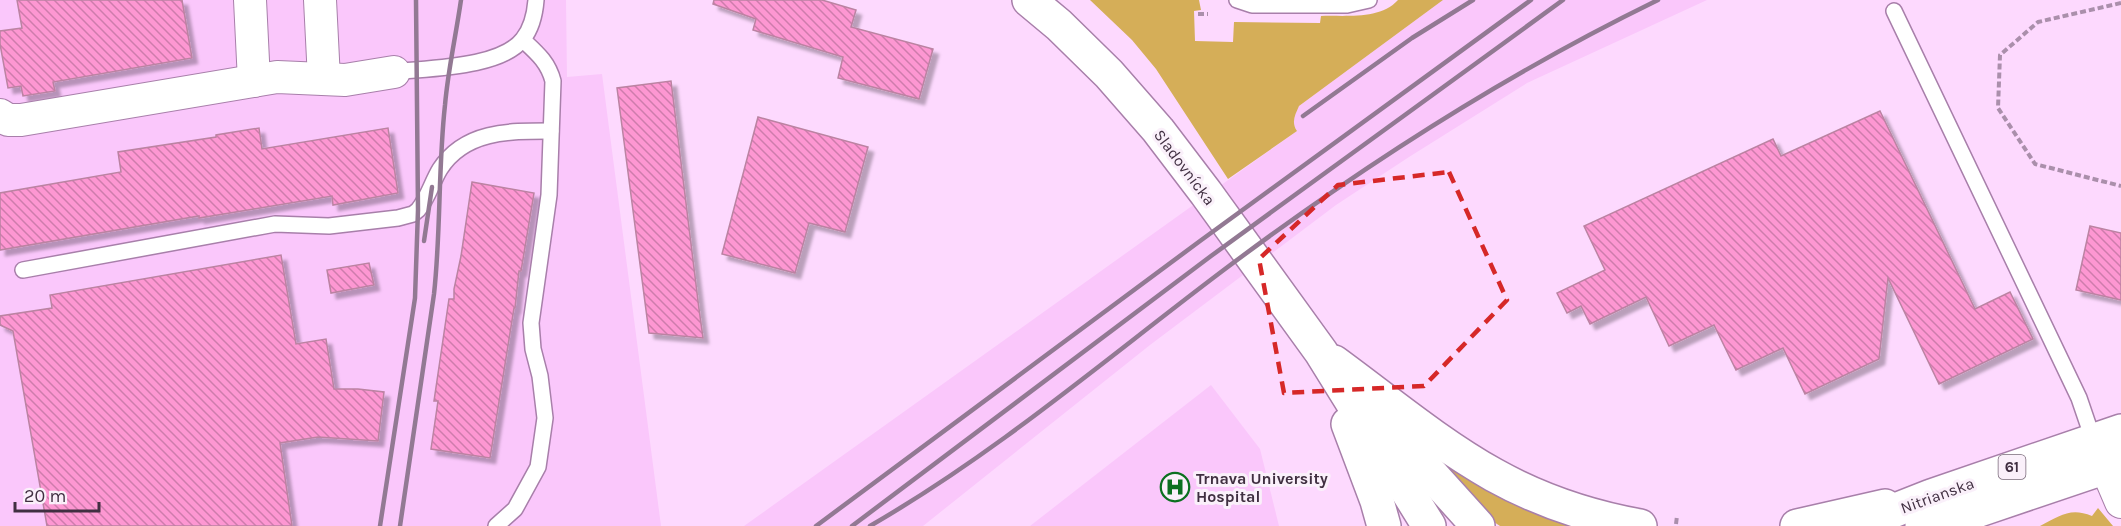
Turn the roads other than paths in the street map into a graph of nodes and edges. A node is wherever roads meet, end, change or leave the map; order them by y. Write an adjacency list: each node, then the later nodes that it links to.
1 (250, 0): 11 (street)
2 (320, 0): 10 (street)
3 (536, 0): 8 (lane)
4 (1029, 0): 15 (street, Sladovnícka)
5 (1237, 0): 6 (lane)
6 (1369, 0)
7 (1894, 11): 16 (lane)
8 (523, 40): 9 (lane); 13 (lane)
9 (394, 72): 10 (street)
10 (324, 79): 11 (street)
11 (254, 81): 12 (street)
12 (0, 115)
13 (551, 131): 14 (lane); 20 (lane)
14 (23, 270)
15 (1321, 352): 21 (street); 22 (street, Sladovnícka); 23 (street, Sladovnícka); 24 (street)
16 (2110, 450): 17 (street); 18 (street, Nitrianska / 61); 19 (street, Nitrianska / 61)
17 (2121, 502)
18 (1980, 510): 19 (street, Nitrianska / 61); 27 (street, 61)
19 (1926, 511): 25 (street); 26 (street, Nitrianska / 61)
20 (496, 526)
21 (1384, 526)
22 (1429, 526)
23 (1478, 526)
24 (1640, 526)
25 (1797, 526)
26 (1856, 526)
27 (1942, 526)

